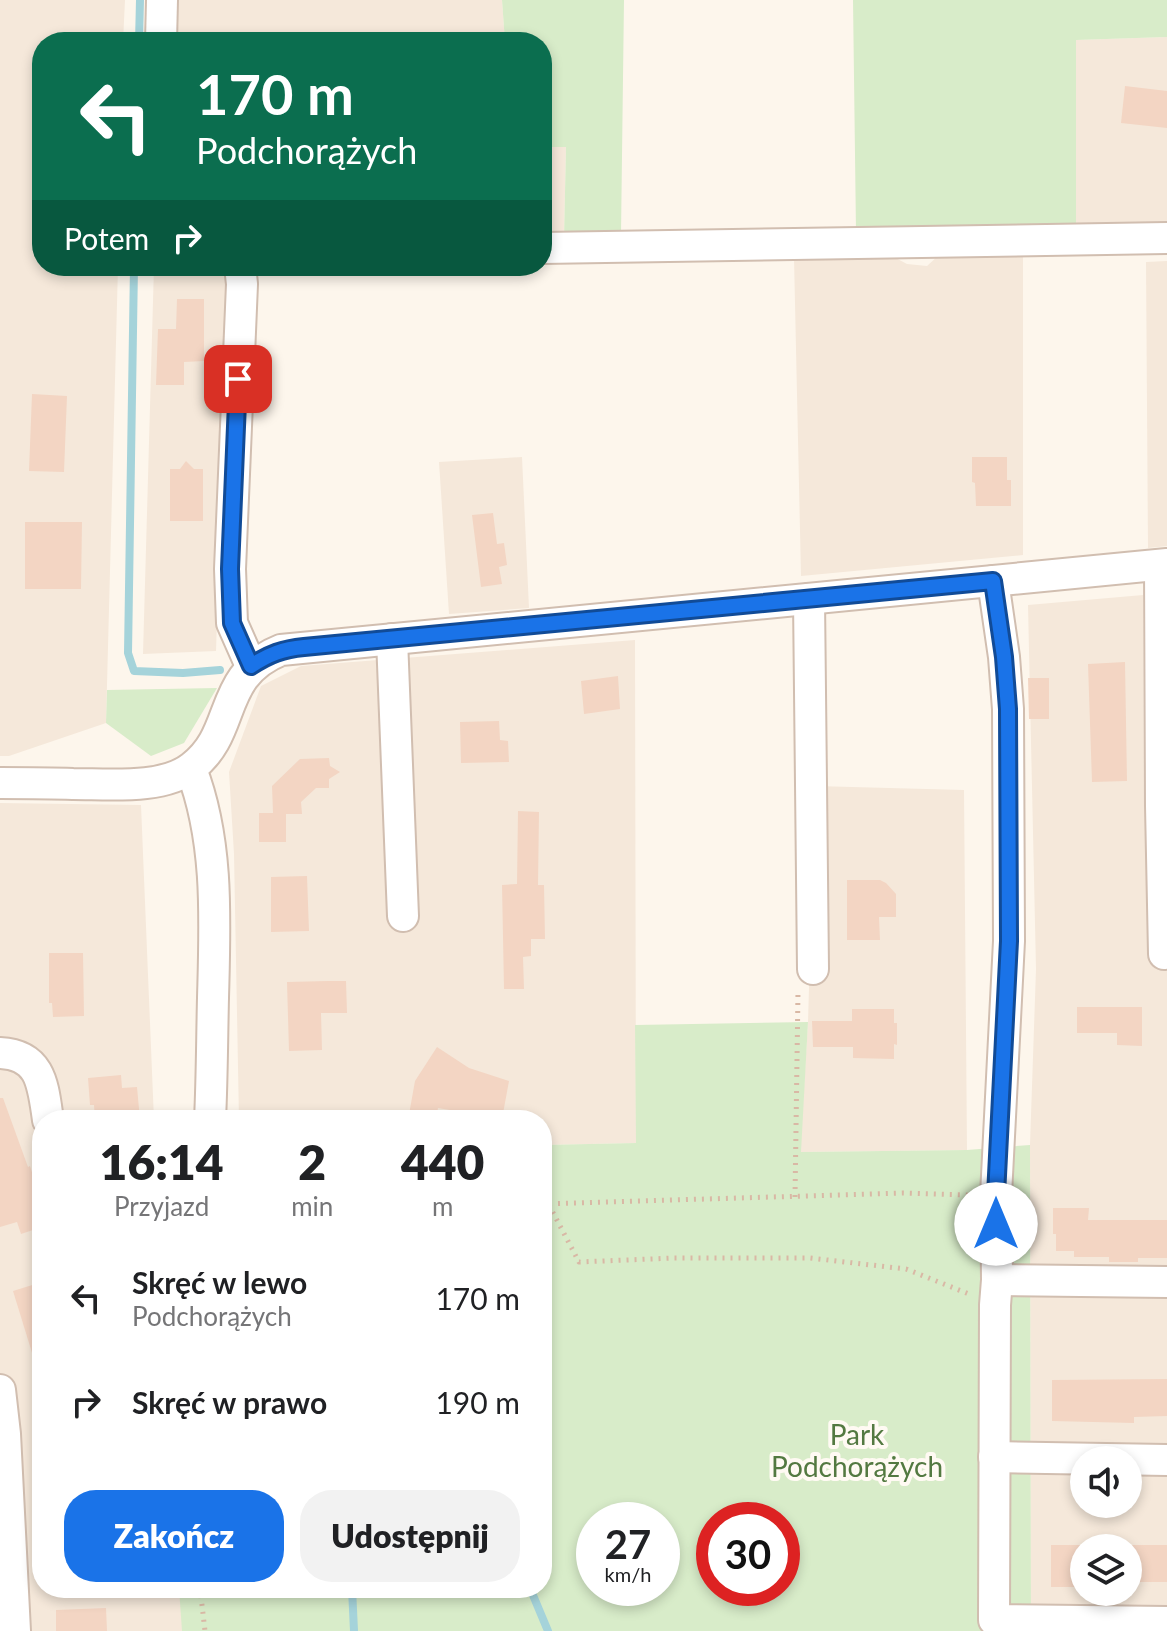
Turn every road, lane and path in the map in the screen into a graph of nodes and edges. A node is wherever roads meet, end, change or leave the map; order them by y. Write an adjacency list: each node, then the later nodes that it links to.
1 (162, 0): 2 (street)
2 (161, 32)
3 (1167, 238): 4 (street)
4 (552, 248)
5 (241, 276): 10 (street)
6 (1163, 564): 7 (street); 14 (street)
7 (993, 581): 8 (street); 19 (street)
8 (809, 599): 9 (street); 15 (street)
9 (392, 639): 10 (street); 13 (street)
10 (251, 666): 11 (street)
11 (191, 769): 12 (street); 18 (street)
12 (0, 783)
13 (403, 916)
14 (1164, 954)
15 (813, 966): 20 (path)
16 (0, 1053): 17 (street)
17 (46, 1110)
18 (210, 1110)
19 (996, 1195): 20 (path); 24 (street)
20 (795, 1197): 21 (path)
21 (552, 1205)
22 (552, 1215): 24 (path)
23 (1167, 1282): 24 (street)
24 (996, 1293): 26 (street)
25 (0, 1390): 30 (street)
26 (994, 1457): 27 (street); 29 (street)
27 (1167, 1460)
28 (201, 1598): 31 (path)
29 (1167, 1622)
30 (15, 1631)
31 (205, 1631)

